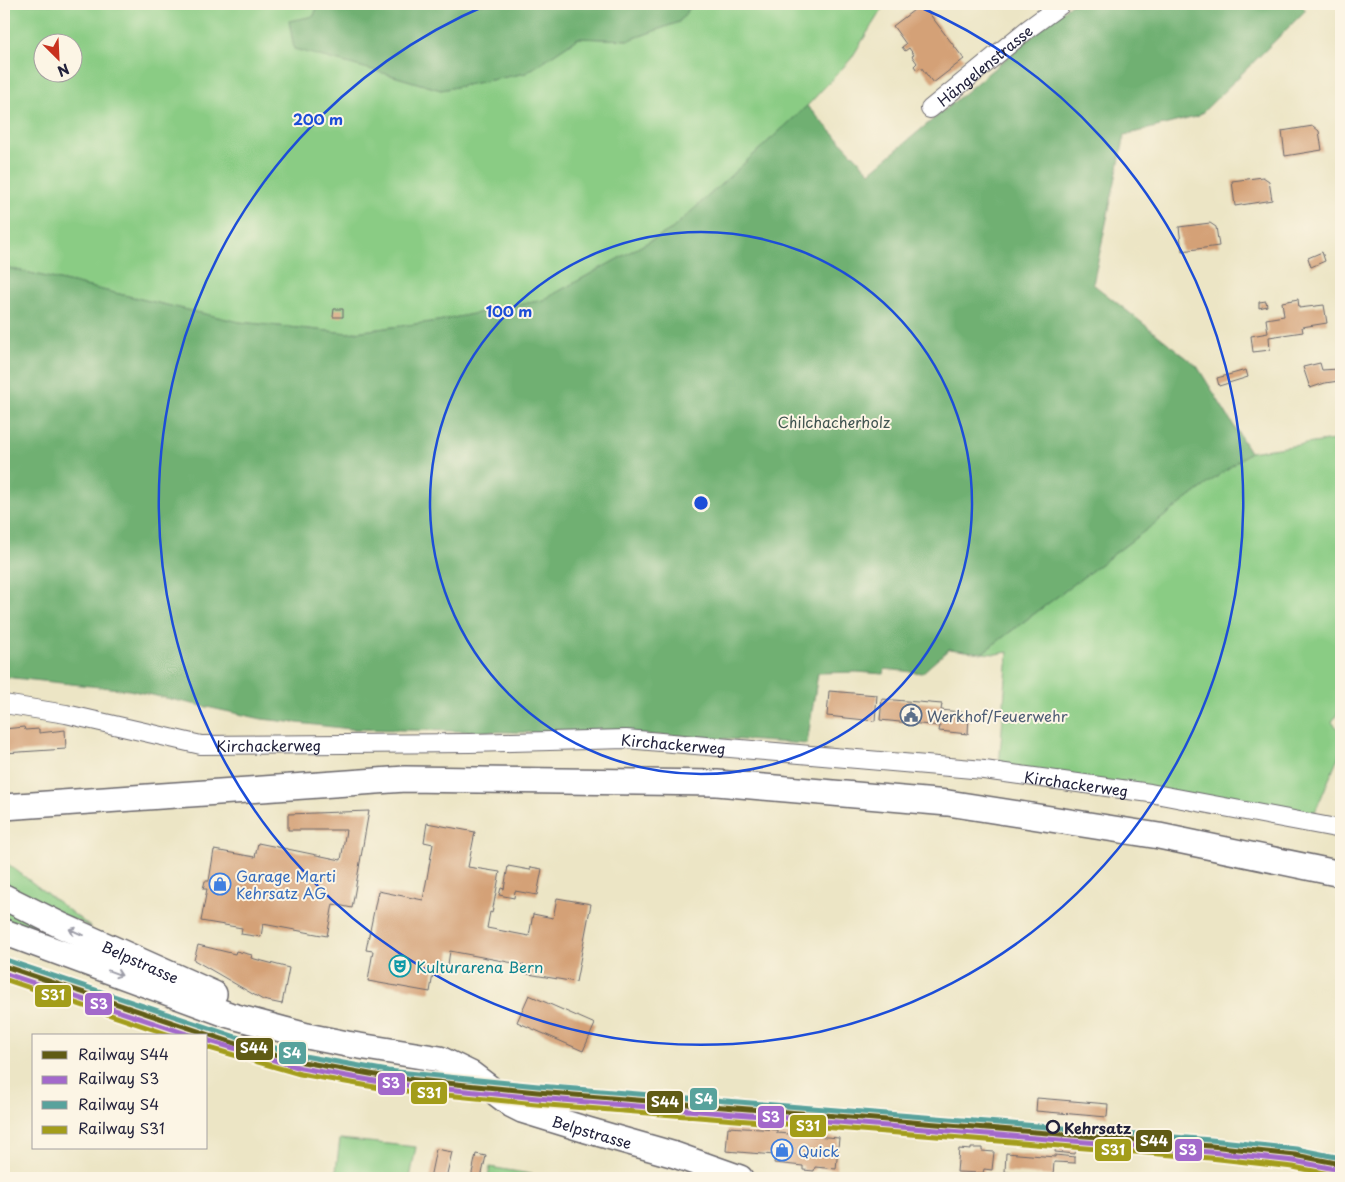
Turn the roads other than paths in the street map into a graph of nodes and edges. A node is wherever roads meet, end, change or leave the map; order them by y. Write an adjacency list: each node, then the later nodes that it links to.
1 (1062, 4): 2 (street, Hängelenstrasse)
2 (930, 109)
3 (4, 704): 5 (street, Kirchackerweg)
4 (4, 807): 6 (main road)
5 (1341, 829)
6 (1341, 874)
7 (4, 897): 9 (main road, Belpstrasse, one-way to 7)
8 (4, 932): 9 (main road, Belpstrasse, one-way to 9)
9 (278, 1028): 10 (main road, Belpstrasse)
10 (740, 1178)

